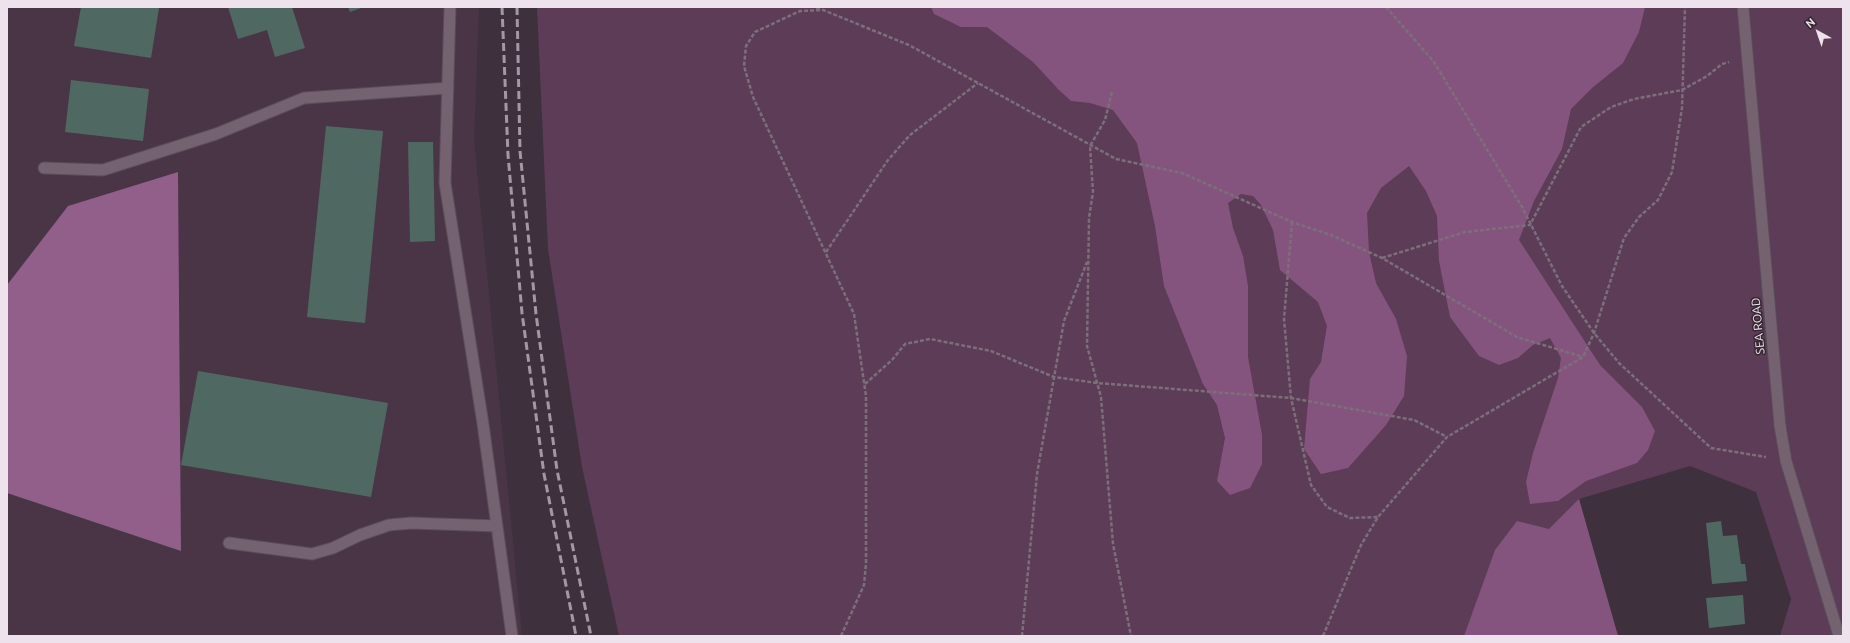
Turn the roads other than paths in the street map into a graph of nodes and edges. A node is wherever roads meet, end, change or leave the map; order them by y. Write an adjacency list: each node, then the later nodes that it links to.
1 (450, 7): 3 (street)
2 (1743, 7): 8 (street, SEA ROAD)
3 (448, 88): 4 (street); 5 (street)
4 (44, 168)
5 (497, 526): 6 (street); 7 (street)
6 (229, 543)
7 (512, 636)
8 (1839, 636)

